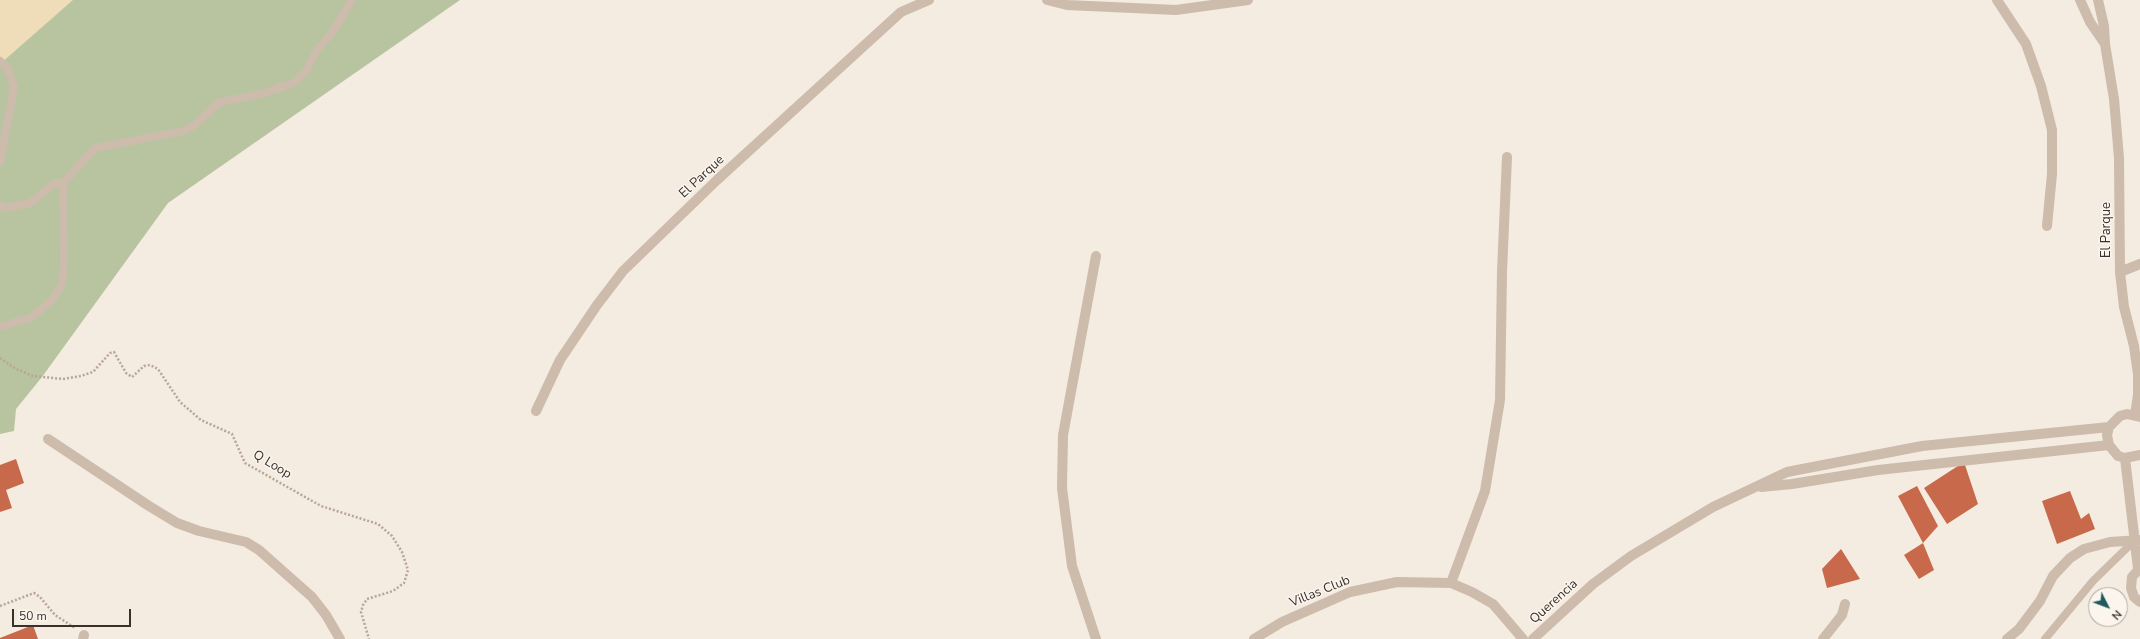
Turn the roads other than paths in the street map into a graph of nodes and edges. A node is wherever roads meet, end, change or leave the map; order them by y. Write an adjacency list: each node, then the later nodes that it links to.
1 (352, 0): 12 (lane)
2 (929, 0): 19 (street, El Parque)
3 (1047, 0): 4 (street)
4 (1248, 0)
5 (1997, 0): 14 (street)
6 (2080, 0): 8 (street, El Parque)
7 (2098, 0): 8 (street, El Parque)
8 (2105, 44): 17 (street, El Parque)
9 (0, 61): 11 (lane)
10 (1507, 157): 29 (street)
11 (0, 162)
12 (63, 184): 13 (lane); 18 (lane)
13 (0, 205)
14 (2047, 226)
15 (1096, 256): 33 (street)
16 (2140, 264): 17 (street)
17 (2120, 272): 20 (street, El Parque)
18 (0, 327)
19 (536, 411)
20 (2137, 416): 21 (street)
21 (2109, 427): 23 (street); 26 (street, Querencia)
22 (48, 439): 32 (street)
23 (2109, 444): 25 (street); 26 (street)
24 (2140, 456): 25 (street)
25 (2125, 458): 27 (street)
26 (1757, 487): 36 (street, Querencia)
27 (2138, 540): 28 (street); 38 (street); 39 (lane)
28 (2139, 569): 30 (street)
29 (1451, 583): 34 (street, Villas Club); 35 (street, Villas Club)
30 (2140, 602)
31 (1845, 604): 37 (street)
32 (340, 639)
33 (1096, 639)
34 (1254, 639)
35 (1523, 639)
36 (1533, 639)
37 (1823, 639)
38 (2007, 639)
39 (2045, 639)

